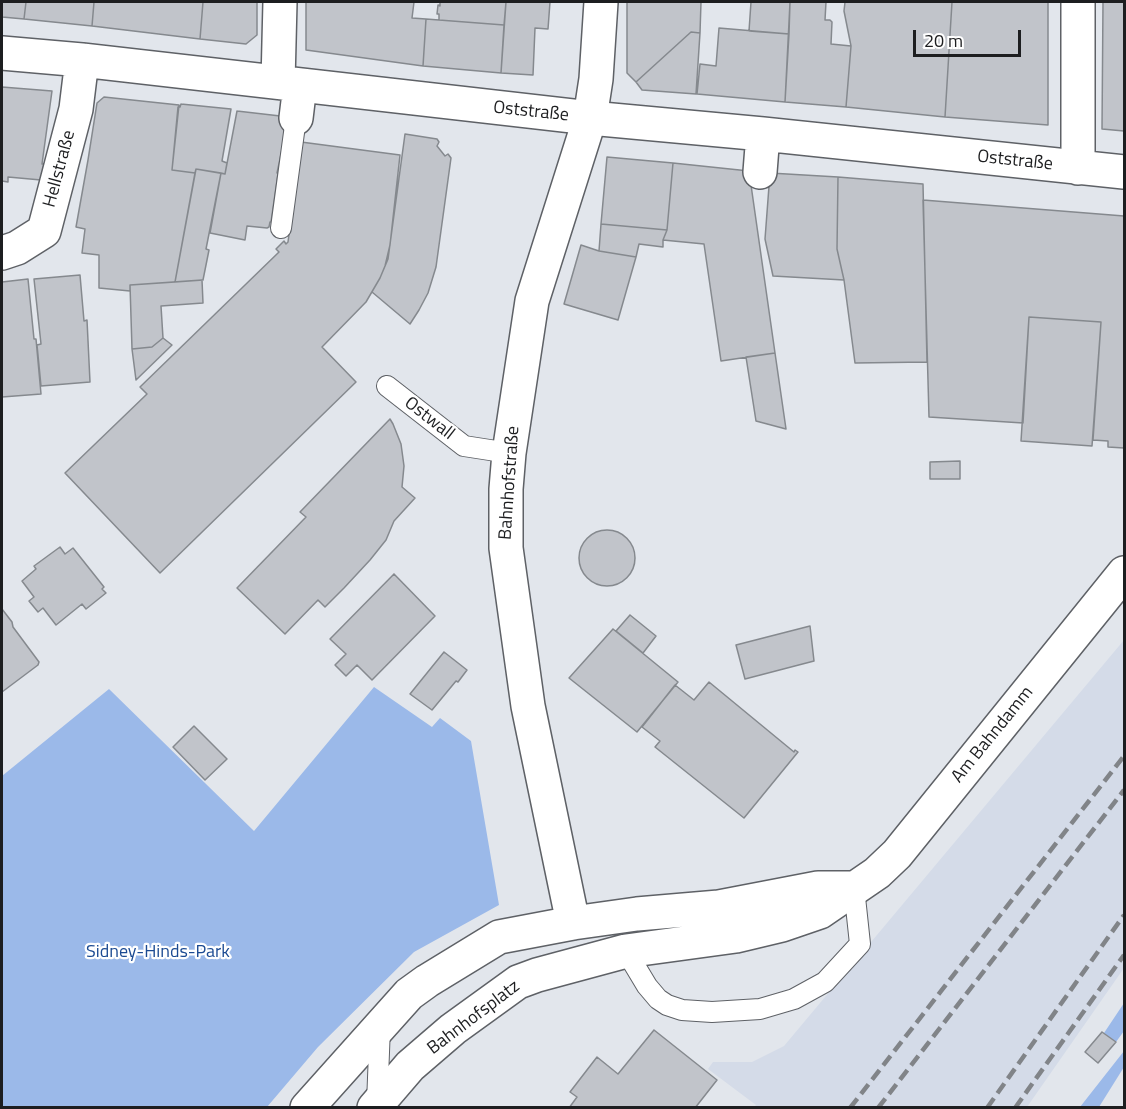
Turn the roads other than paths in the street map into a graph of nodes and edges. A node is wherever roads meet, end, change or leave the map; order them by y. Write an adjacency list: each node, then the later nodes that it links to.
1 (601, 2): 8 (street, Bahnhofstraße)
2 (1078, 12): 10 (street)
3 (280, 14): 6 (street)
4 (2, 53): 5 (street, Oststraße)
5 (82, 60): 6 (street, Oststraße); 14 (street, Hellstraße)
6 (289, 83): 7 (street); 8 (street, Oststraße)
7 (296, 118): 13 (lane)
8 (590, 118): 9 (street, Oststraße); 16 (street, Bahnhofstraße)
9 (763, 135): 10 (street, Oststraße); 11 (street)
10 (1078, 168): 12 (street, Oststraße)
11 (760, 172)
12 (1125, 172)
13 (281, 228)
14 (2, 253)
15 (387, 386): 16 (lane, Ostwall)
16 (508, 453): 19 (street, Bahnhofstraße)
17 (1125, 573): 18 (street, Am Bahndamm)
18 (854, 888): 19 (street); 20 (street, Am Bahndamm); 20 (lane)
19 (573, 923): 20 (street); 21 (street)
20 (626, 951): 22 (street, Bahnhofsplatz)
21 (380, 1026): 22 (lane, Bahnhofsplatz); 23 (street)
22 (377, 1106)
23 (307, 1107)

